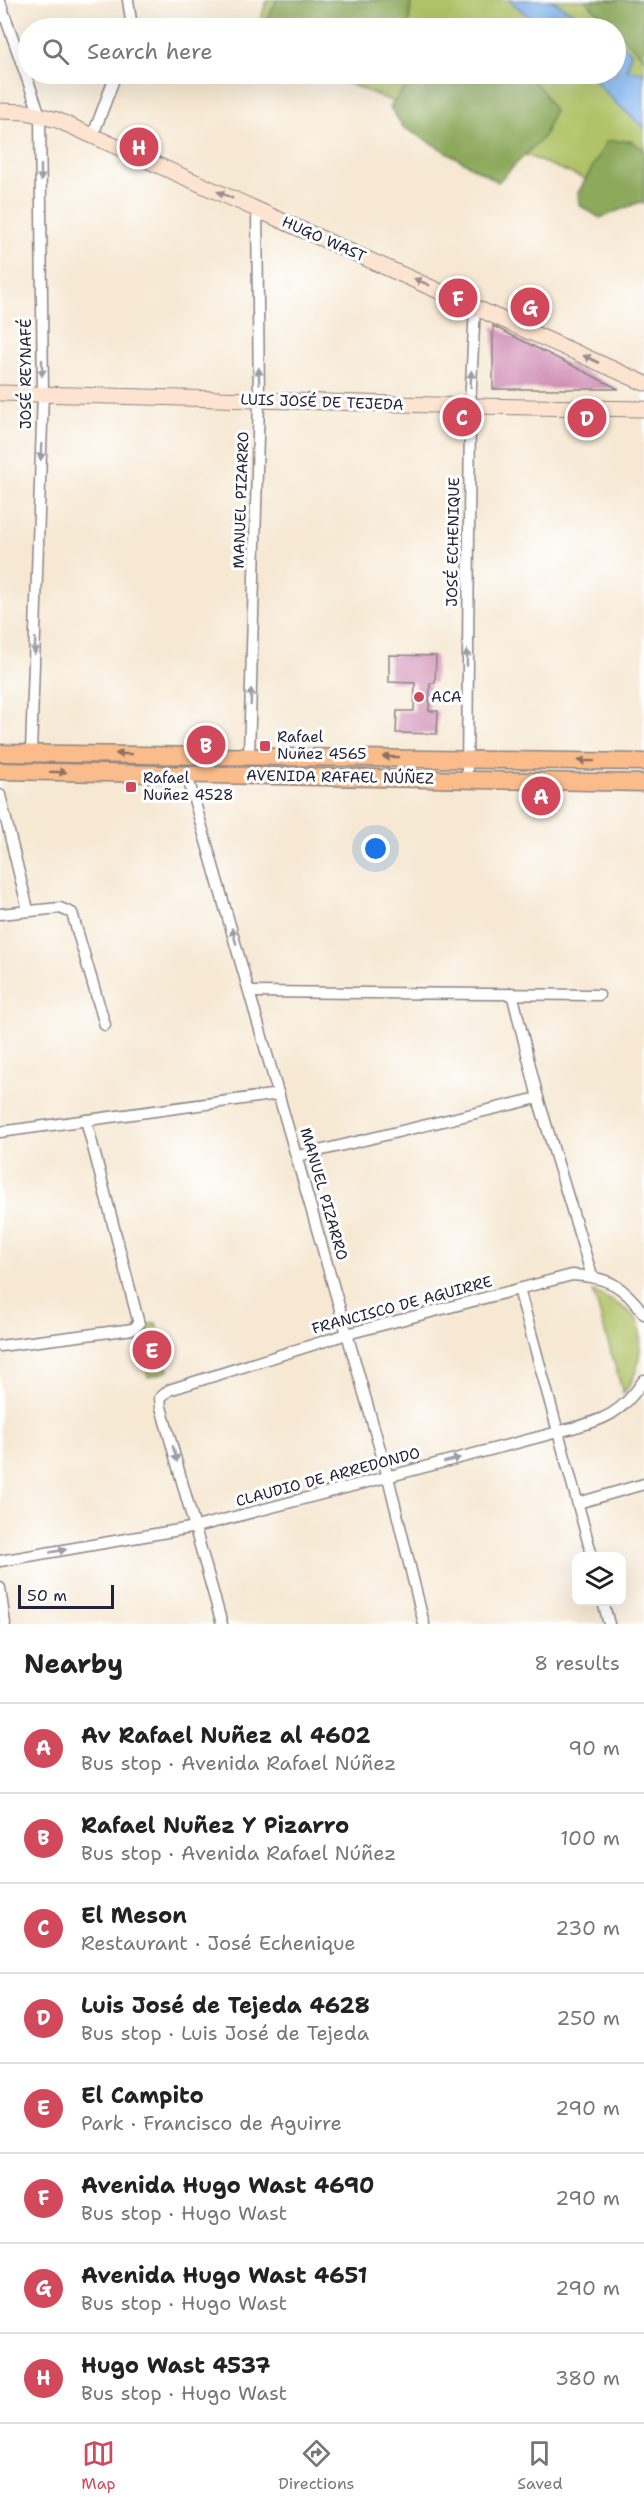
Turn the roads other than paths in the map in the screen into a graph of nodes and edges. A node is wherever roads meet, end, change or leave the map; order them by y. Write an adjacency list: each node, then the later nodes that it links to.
1 (128, 0): 3 (street)
2 (0, 2): 4 (street, JOSÉ REYNAFÉ)
3 (131, 18)
4 (18, 53)
5 (29, 84): 8 (street, JOSÉ REYNAFÉ)
6 (112, 84): 9 (street)
7 (0, 111): 8 (main road, HUGO WAST)
8 (40, 115): 9 (main road, HUGO WAST); 14 (street, JOSÉ REYNAFÉ, one-way to 14)
9 (93, 135): 10 (main road, HUGO WAST, one-way to 9)
10 (257, 209): 11 (main road, HUGO WAST, one-way to 10); 15 (street, MANUEL PIZARRO, one-way to 10)
11 (476, 306): 12 (main road, HUGO WAST, one-way to 11); 16 (street, JOSÉ ECHENIQUE, one-way to 11)
12 (644, 383)
13 (0, 393): 14 (main road, LUIS JOSÉ DE TEJEDA)
14 (42, 393): 15 (main road, LUIS JOSÉ DE TEJEDA); 19 (street, JOSÉ REYNAFÉ, one-way to 19)
15 (260, 400): 16 (main road, LUIS JOSÉ DE TEJEDA); 20 (street, MANUEL PIZARRO, one-way to 15)
16 (470, 406): 17 (main road, LUIS JOSÉ DE TEJEDA); 21 (street, JOSÉ ECHENIQUE, one-way to 16)
17 (644, 409)
18 (0, 753): 19 (main road, AVENIDA RAFAEL NÚÑEZ)
19 (32, 753): 20 (main road, AVENIDA RAFAEL NÚÑEZ, one-way to 19)
20 (249, 756): 21 (main road, AVENIDA RAFAEL NÚÑEZ, one-way to 20)
21 (465, 758): 22 (main road, AVENIDA RAFAEL NÚÑEZ, one-way to 21); 25 (street, JOSÉ ECHENIQUE)
22 (644, 762)
23 (0, 771): 24 (main road, AVENIDA RAFAEL NÚÑEZ, one-way to 24)
24 (187, 775): 25 (main road, AVENIDA RAFAEL NÚÑEZ); 30 (street, MANUEL PIZARRO, one-way to 24)
25 (466, 779): 26 (main road, AVENIDA RAFAEL NÚÑEZ)
26 (644, 783)
27 (0, 795): 28 (street)
28 (28, 910): 29 (street); 33 (street)
29 (0, 914)
30 (251, 992): 31 (street); 34 (street, MANUEL PIZARRO)
31 (512, 993): 32 (street); 35 (street)
32 (599, 995)
33 (105, 1025)
34 (279, 1094): 36 (street); 38 (street, MANUEL PIZARRO)
35 (538, 1098): 38 (street); 39 (street)
36 (86, 1120): 37 (street); 43 (street)
37 (0, 1132)
38 (298, 1156): 42 (street, MANUEL PIZARRO)
39 (592, 1276): 40 (street, FRANCISCO DE AGUIRRE); 41 (street, FRANCISCO DE AGUIRRE)
40 (519, 1289): 42 (street, FRANCISCO DE AGUIRRE); 45 (street)
41 (644, 1314)
42 (347, 1334): 46 (street, MANUEL PIZARRO); 49 (street, FRANCISCO DE AGUIRRE, one-way to 49)
43 (0, 1346)
44 (644, 1380): 45 (street, CLAUDIO DE ARREDONDO)
45 (558, 1432): 46 (street, CLAUDIO DE ARREDONDO, one-way to 45); 48 (street)
46 (388, 1477): 49 (street, CLAUDIO DE ARREDONDO); 56 (street, MANUEL PIZARRO)
47 (644, 1484): 48 (street)
48 (578, 1503): 50 (street)
49 (196, 1527): 51 (street, CLAUDIO DE ARREDONDO, one-way to 49); 55 (street)
50 (591, 1552)
51 (0, 1561)
52 (0, 1588): 54 (street)
53 (604, 1606): 57 (street)
54 (5, 1624)
55 (222, 1624)
56 (424, 1624)
57 (609, 1624)

